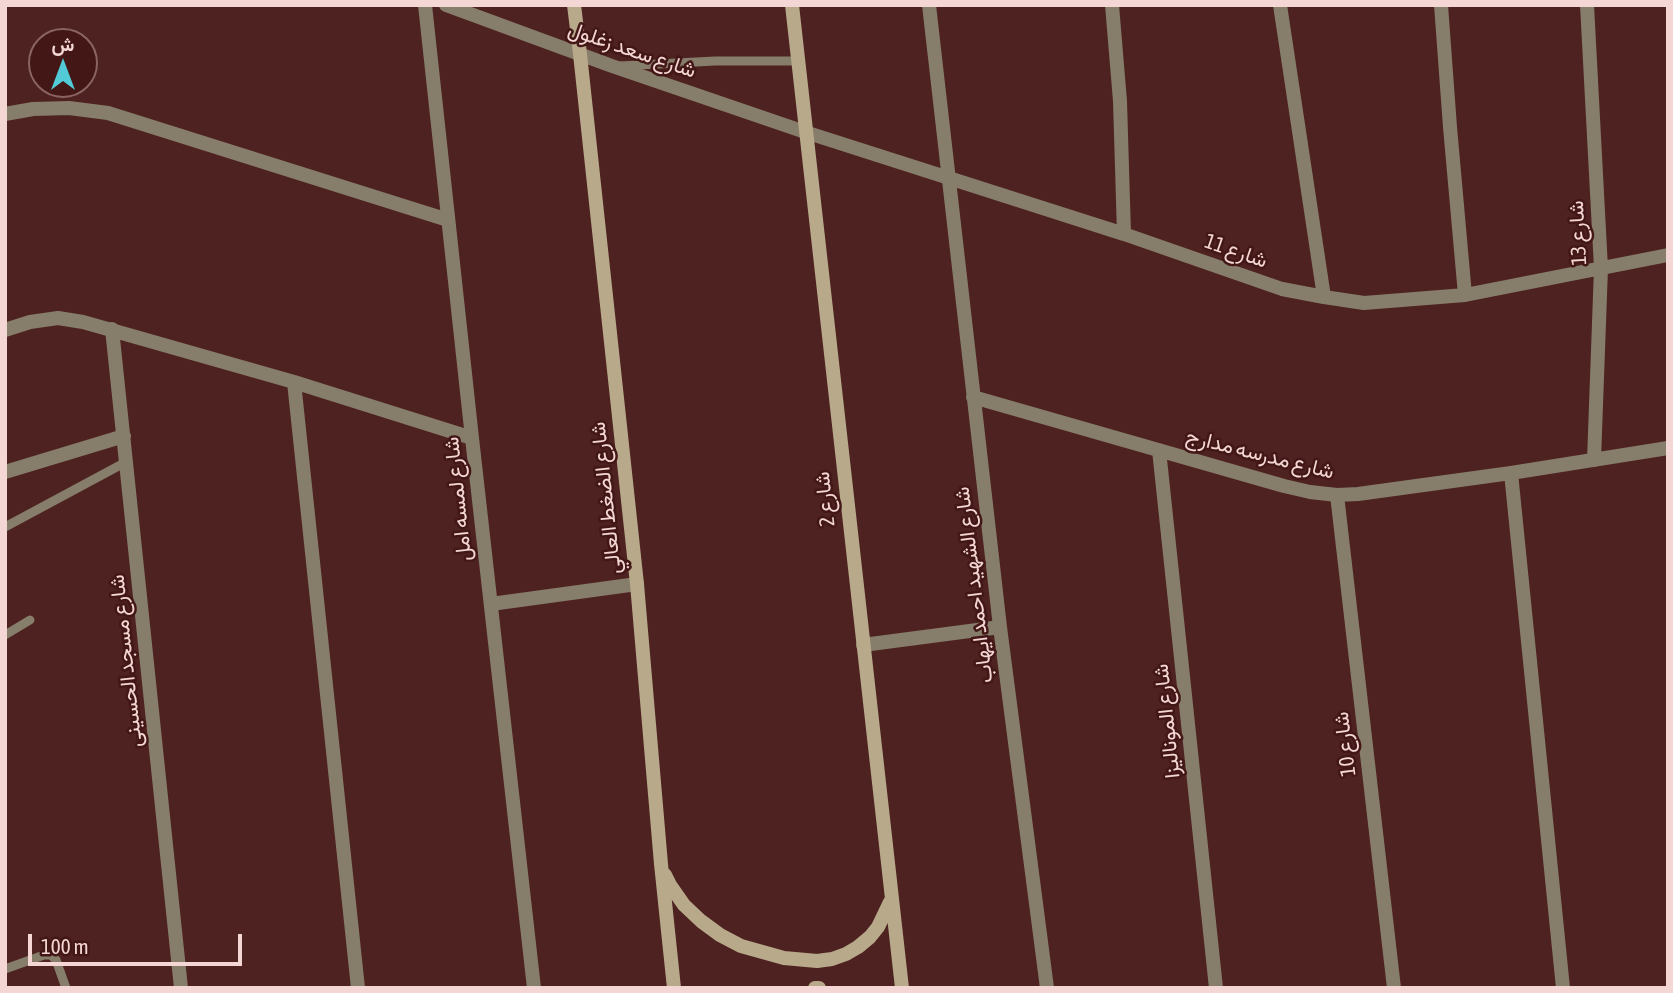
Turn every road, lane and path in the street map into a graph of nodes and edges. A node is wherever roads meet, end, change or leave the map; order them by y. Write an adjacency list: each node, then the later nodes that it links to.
1 (425, 5): 16 (street, شارع لمسه امل)
2 (446, 5): 10 (street, شارع سعد زغلول)
3 (574, 5): 10 (street, شارع الضغط العالي)
4 (792, 5): 11 (street, شارع 2)
5 (929, 5): 15 (street, شارع الشهيد احمد ايهاب)
6 (1112, 5): 17 (street)
7 (1280, 5): 21 (street)
8 (1441, 5): 20 (street)
9 (1587, 5): 19 (street, شارع 13)
10 (580, 54): 12 (street, شارع سعد زغلول); 36 (street, شارع الضغط العالي)
11 (798, 61): 12 (lane); 14 (street, شارع 2)
12 (612, 66): 14 (street, شارع سعد زغلول)
13 (5, 114): 16 (street)
14 (805, 132): 15 (street, شارع 11); 41 (street, شارع 2)
15 (949, 177): 17 (street, شارع 11); 25 (street, شارع الشهيد احمد ايهاب)
16 (447, 220): 27 (street, شارع لمسه امل)
17 (1124, 234): 21 (street, شارع 11)
18 (1668, 255): 19 (street, شارع 11)
19 (1601, 268): 20 (street, شارع 11); 30 (street, شارع 13)
20 (1465, 295): 21 (street, شارع 11)
21 (1324, 298)
22 (112, 329): 23 (street); 24 (street); 26 (street, شارع مسجد الحسينى)
23 (5, 330)
24 (294, 382): 27 (street); 47 (street)
25 (973, 397): 29 (street, شارع مدرسه مدارج); 39 (street, شارع الشهيد احمد ايهاب)
26 (124, 436): 31 (street, شارع مسجد الحسينى); 32 (street)
27 (472, 438): 37 (street, شارع لمسه امل)
28 (1668, 448): 30 (street, شارع مدرسه مدارج)
29 (1159, 450): 34 (street, شارع مدرسه مدارج); 52 (street, شارع الموناليزا)
30 (1594, 460): 33 (street, شارع مدرسه مدارج)
31 (126, 461): 35 (lane); 46 (street, شارع مسجد الحسينى)
32 (5, 472)
33 (1511, 473): 34 (street, شارع مدرسه مدارج); 54 (street)
34 (1337, 495): 53 (street, شارع 10)
35 (5, 527)
36 (636, 584): 37 (street); 42 (street, شارع الضغط العالي)
37 (491, 604): 48 (street, شارع لمسه امل)
38 (30, 620): 40 (lane)
39 (1000, 627): 41 (street); 51 (street, شارع الشهيد احمد ايهاب)
40 (5, 635)
41 (863, 645): 43 (street, شارع 2)
42 (661, 864): 43 (street); 49 (street, شارع الضغط العالي)
43 (891, 899): 50 (street, شارع 2)
44 (5, 969): 45 (lane)
45 (66, 988)
46 (181, 988)
47 (359, 988)
48 (534, 988)
49 (674, 988)
50 (902, 988)
51 (1047, 988)
52 (1216, 988)
53 (1394, 988)
54 (1563, 988)

